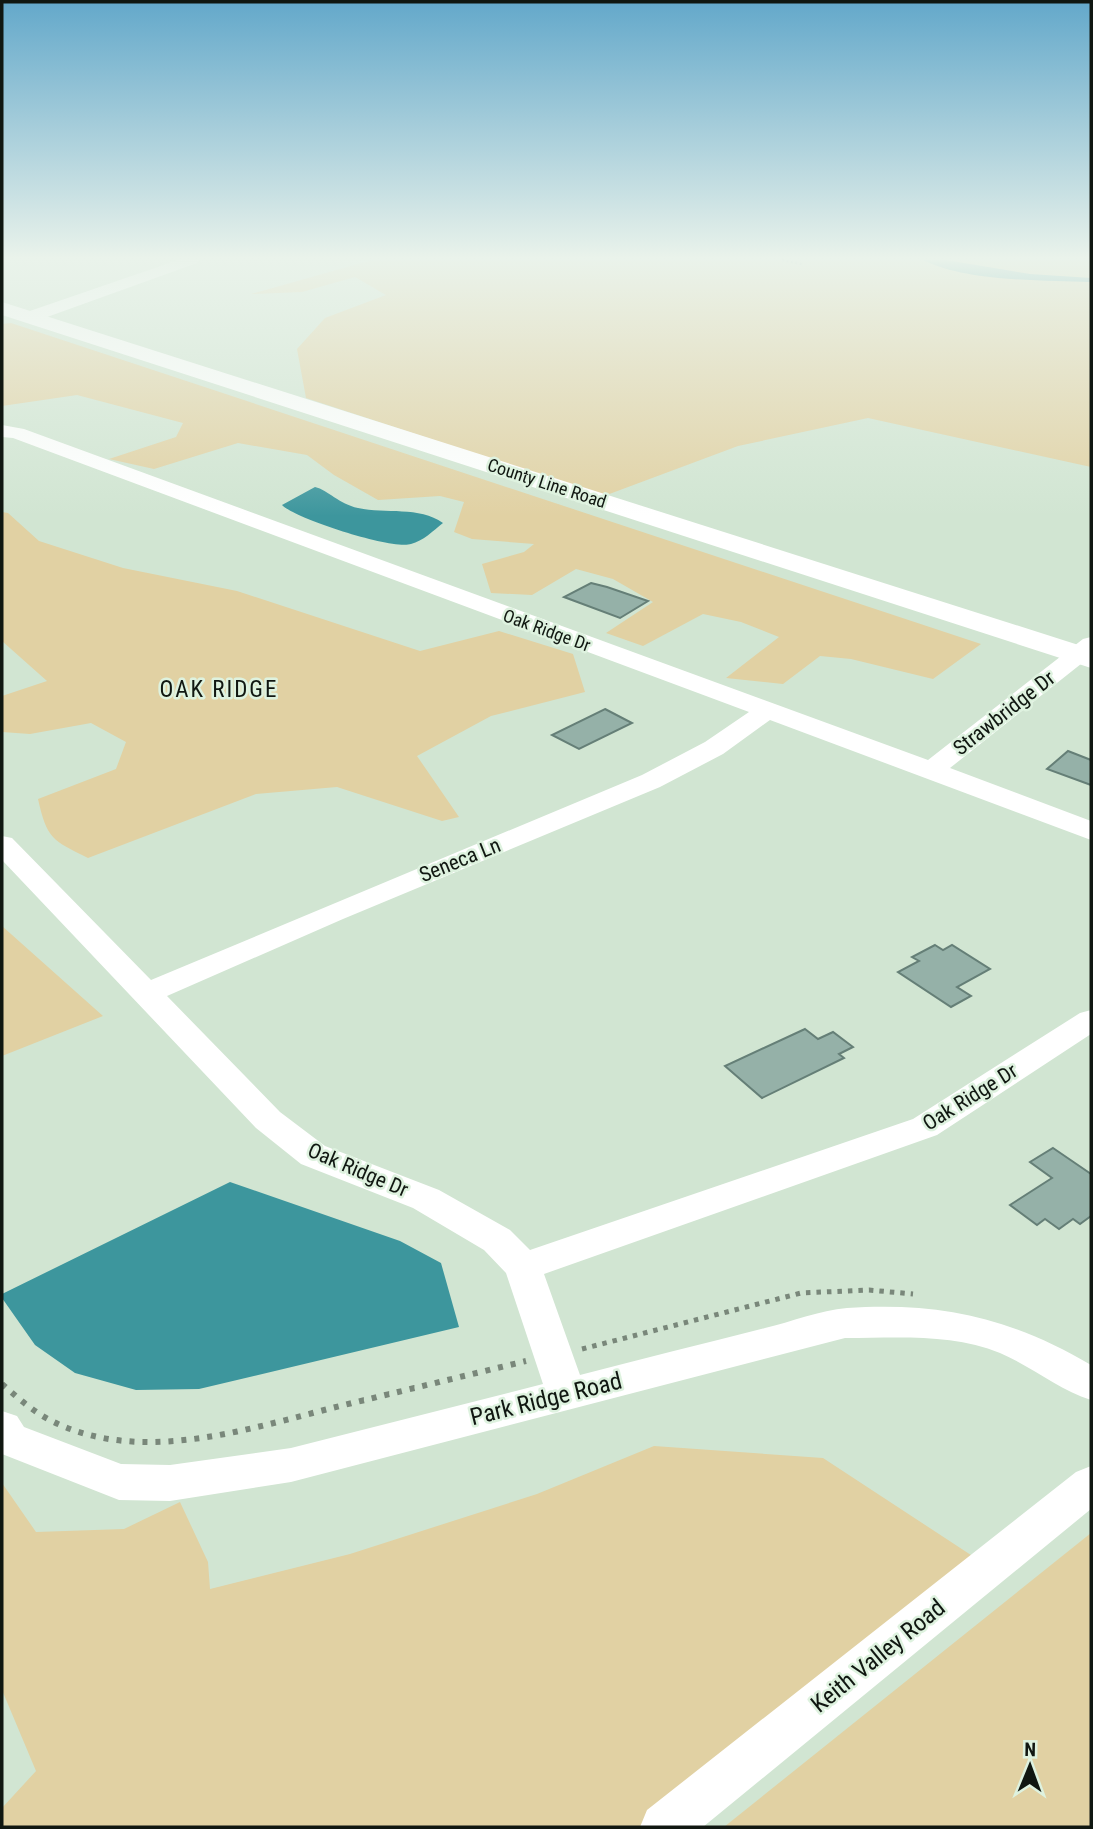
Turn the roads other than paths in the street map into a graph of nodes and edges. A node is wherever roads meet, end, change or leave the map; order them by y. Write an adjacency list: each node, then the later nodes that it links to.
1 (119, 345): 3 (main road, County Line Road)
2 (2, 431): 4 (street, Oak Ridge Dr)
3 (1087, 652): 5 (street, Strawbridge Dr)
4 (766, 711): 5 (street, Oak Ridge Dr); 8 (street, Seneca Ln)
5 (930, 771): 6 (street, Oak Ridge Dr)
6 (1091, 832)
7 (2, 844): 8 (street, Oak Ridge Dr)
8 (145, 994): 10 (street, Oak Ridge Dr)
9 (1091, 1020): 10 (street, Oak Ridge Dr)
10 (523, 1267): 12 (street, Oak Ridge Dr)
11 (1091, 1384): 12 (street, Park Ridge Road)
12 (566, 1394): 13 (street, Park Ridge Road)
13 (2, 1428)
14 (1091, 1484): 15 (street, Keith Valley Road)
15 (665, 1827)

